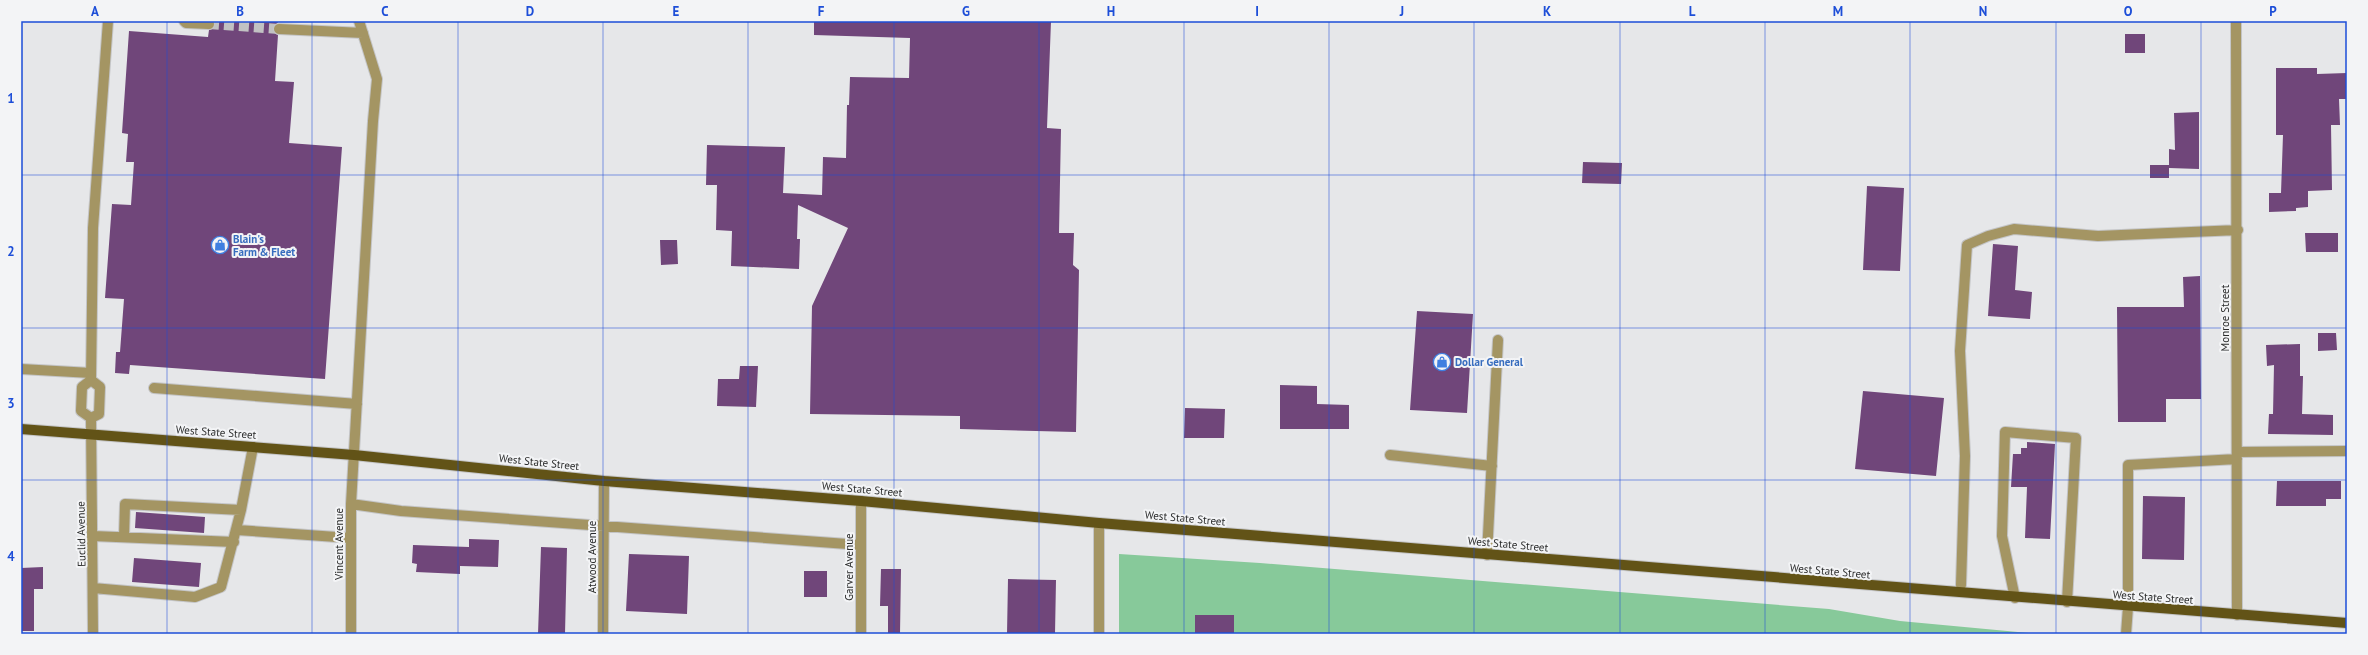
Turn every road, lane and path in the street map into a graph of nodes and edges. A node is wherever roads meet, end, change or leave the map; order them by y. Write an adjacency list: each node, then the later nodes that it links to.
1 (108, 21): 11 (street)
2 (184, 21): 5 (street)
3 (359, 21): 7 (street, Vincent Avenue)
4 (2236, 21): 8 (street, Monroe Street)
5 (209, 24)
6 (278, 29): 7 (street)
7 (363, 33): 13 (street, Vincent Avenue)
8 (2238, 230): 21 (street, Monroe Street); 36 (street)
9 (1498, 340): 22 (street)
10 (21, 369): 11 (street)
11 (91, 377): 14 (street); 14 (street)
12 (154, 388): 13 (street)
13 (357, 404): 19 (street, Vincent Avenue)
14 (90, 418): 16 (street, Euclid Avenue)
15 (21, 429): 16 (main road, West State Street)
16 (90, 434): 17 (main road, West State Street); 30 (street, Euclid Avenue)
17 (253, 447): 19 (main road, West State Street); 26 (street)
18 (2347, 451): 21 (street)
19 (354, 455): 23 (main road, West State Street); 25 (street, Vincent Avenue)
20 (1390, 455): 22 (street)
21 (2237, 455): 40 (street); 41 (street, Monroe Street)
22 (1492, 466): 35 (street)
23 (604, 481): 24 (main road, West State Street); 28 (street, Atwood Avenue)
24 (861, 501): 27 (main road, West State Street); 34 (street, Garver Avenue)
25 (351, 504): 28 (street); 32 (street, Vincent Avenue)
26 (242, 510): 29 (street); 31 (street)
27 (1099, 523): 35 (main road, West State Street); 47 (street)
28 (604, 524): 34 (street); 45 (street, Atwood Avenue)
29 (237, 530): 32 (street); 33 (street)
30 (93, 536): 31 (street); 37 (street, Euclid Avenue)
31 (124, 537): 33 (street)
32 (351, 538): 44 (street, Vincent Avenue)
33 (234, 542): 37 (street)
34 (861, 545): 46 (street, Garver Avenue)
35 (1488, 555): 38 (main road, West State Street)
36 (1962, 585)
37 (93, 588): 43 (street, Euclid Avenue)
38 (2015, 598): 39 (main road, West State Street); 39 (street)
39 (2067, 602): 40 (main road, West State Street)
40 (2128, 607): 41 (main road, West State Street); 48 (street)
41 (2237, 615): 42 (main road, West State Street)
42 (2347, 623)
43 (93, 634)
44 (351, 634)
45 (603, 634)
46 (861, 634)
47 (1099, 634)
48 (2126, 634)

